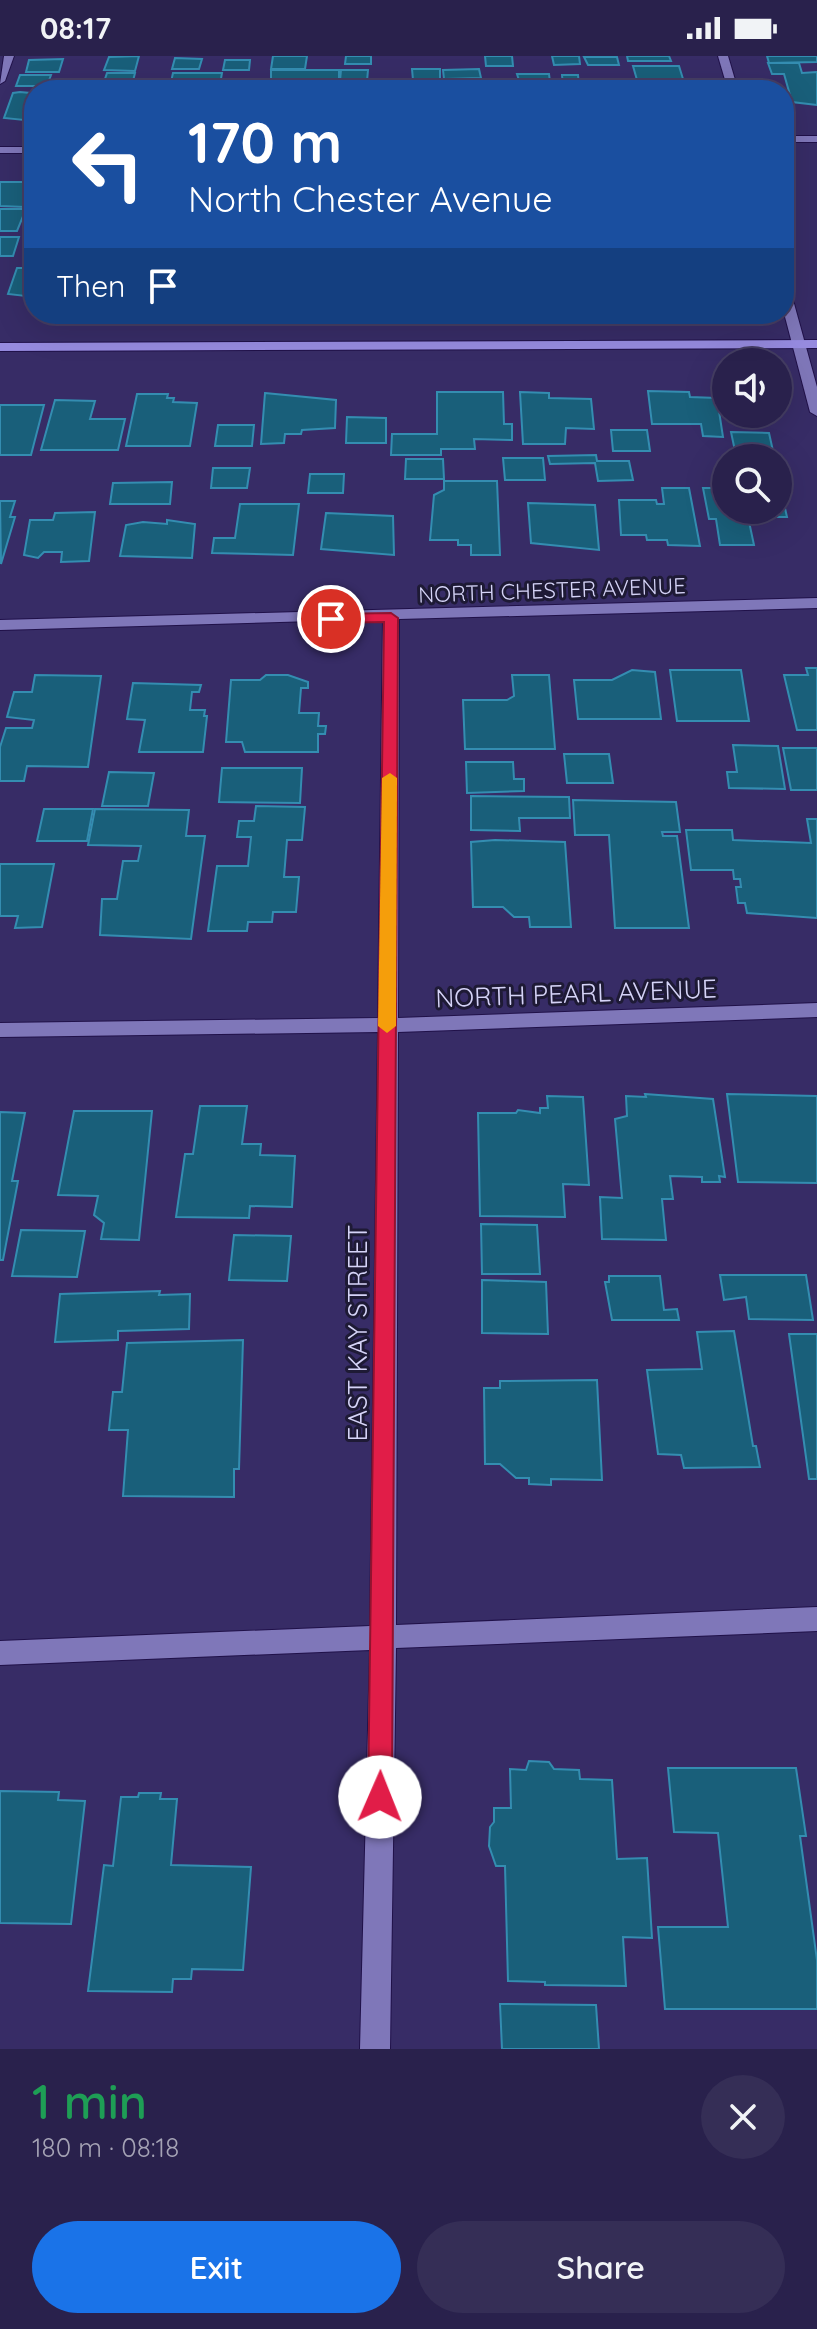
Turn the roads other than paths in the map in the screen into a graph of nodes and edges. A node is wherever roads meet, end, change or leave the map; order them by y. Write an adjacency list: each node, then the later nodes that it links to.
1 (723, 56): 3 (street)
2 (5, 63): 4 (street)
3 (730, 80)
4 (0, 81)
5 (794, 139): 6 (street)
6 (817, 139)
7 (0, 150): 8 (street)
8 (24, 150)
9 (793, 324): 11 (street)
10 (817, 344): 11 (main road)
11 (798, 345): 12 (main road); 13 (street)
12 (0, 347)
13 (817, 412)
14 (817, 603): 15 (street, NORTH CHESTER AVENUE)
15 (391, 618): 16 (street, NORTH CHESTER AVENUE); 18 (street, EAST KAY STREET)
16 (0, 625)
17 (817, 1010): 18 (street, NORTH PEARL AVENUE)
18 (387, 1025): 19 (street, NORTH PEARL AVENUE); 21 (street, EAST KAY STREET)
19 (0, 1030)
20 (817, 1619): 21 (street)
21 (383, 1639): 22 (street); 23 (street, EAST KAY STREET)
22 (0, 1653)
23 (375, 2049)

